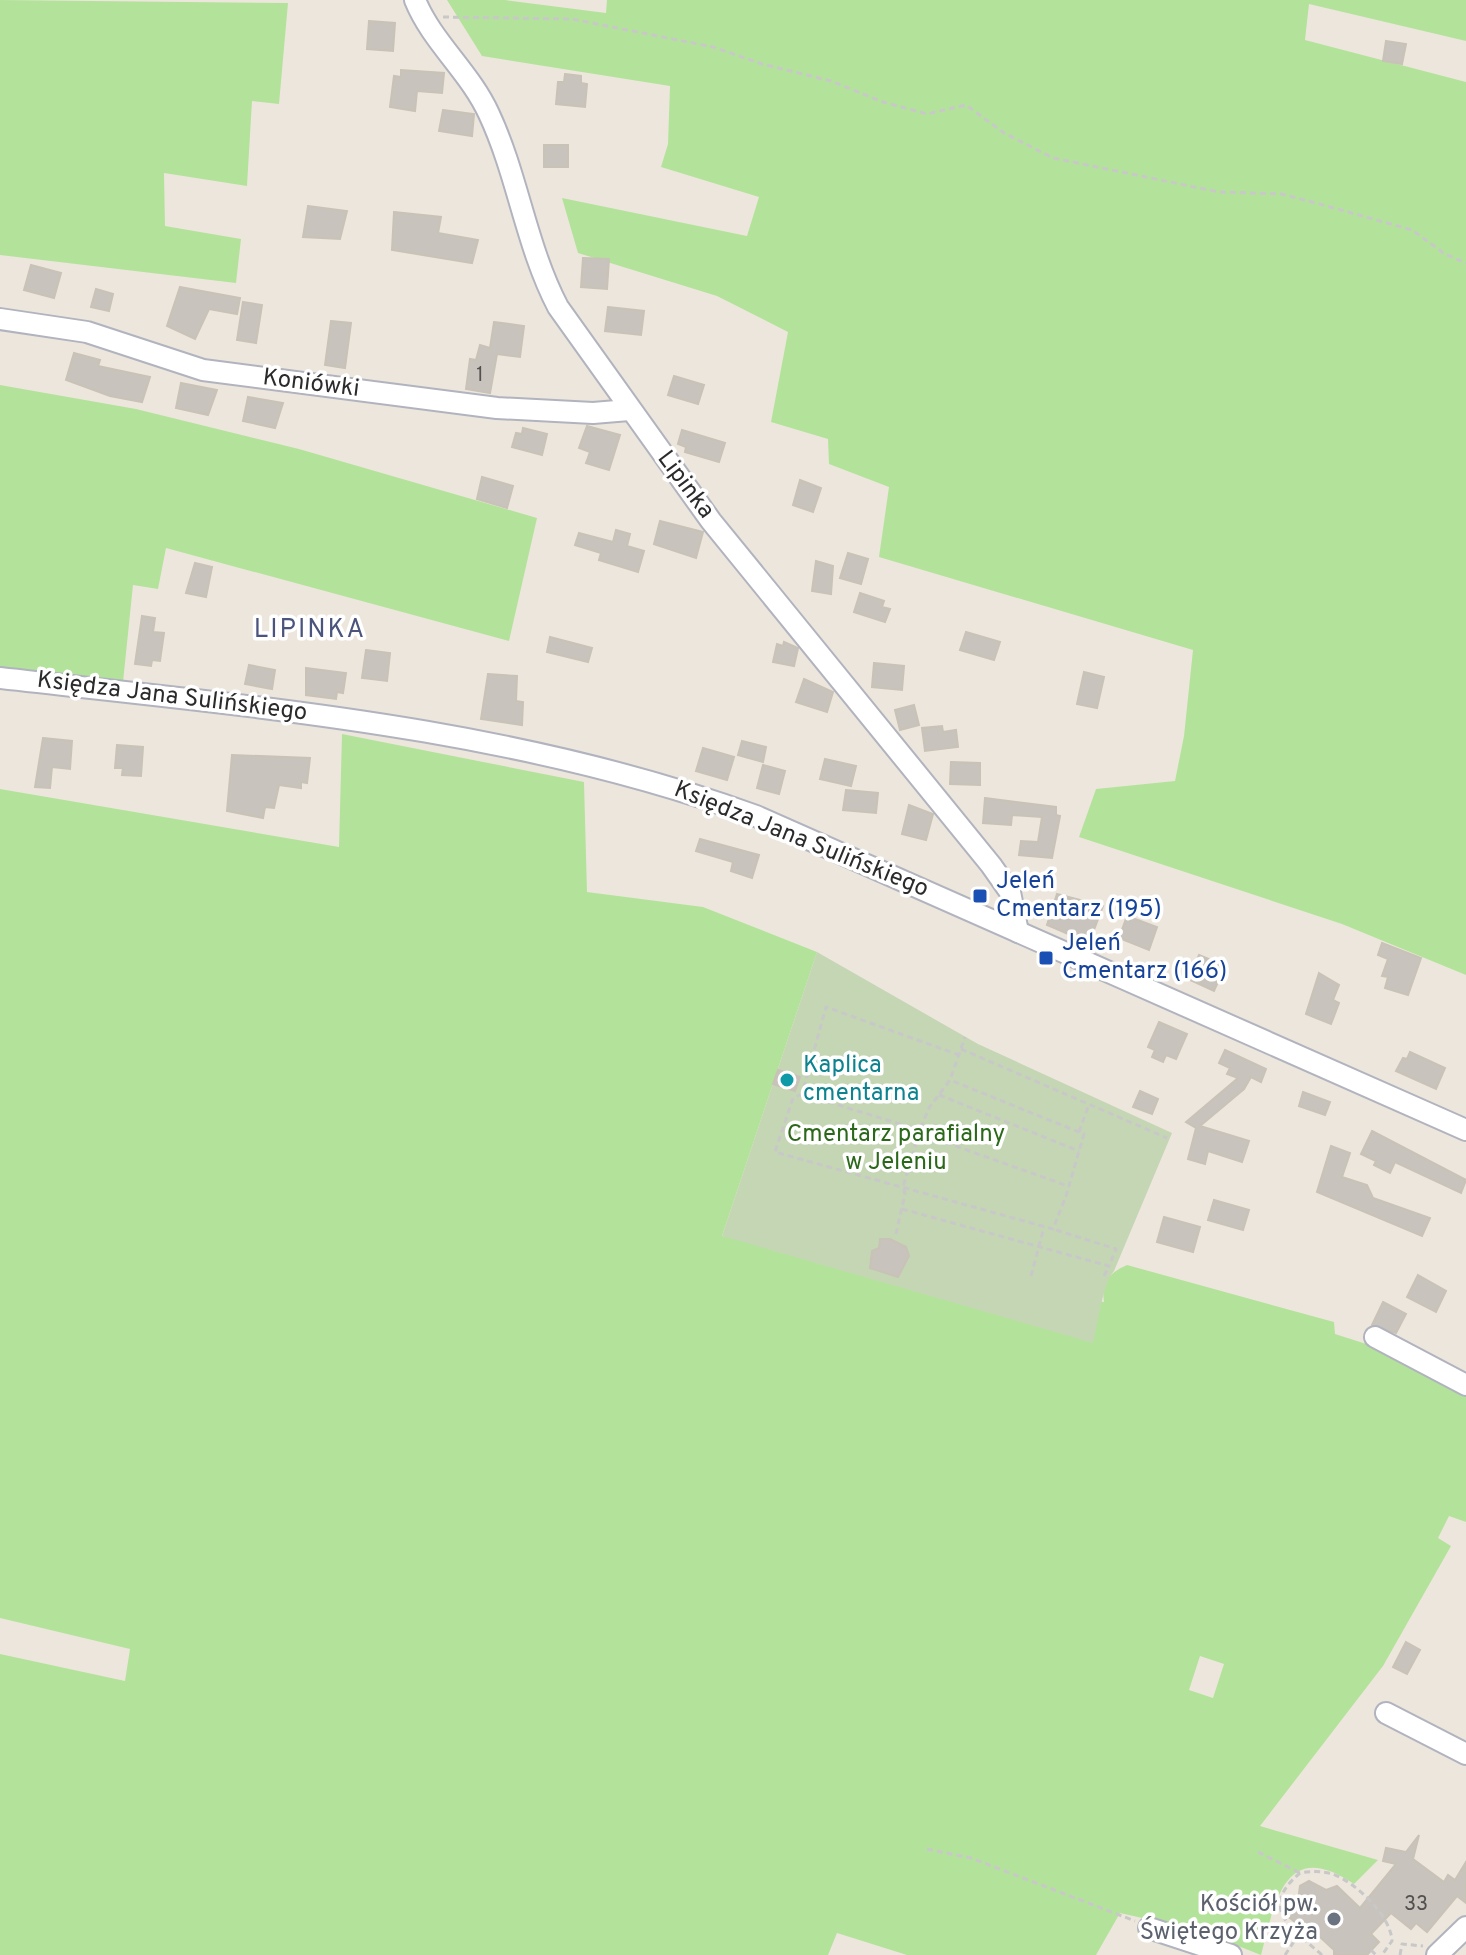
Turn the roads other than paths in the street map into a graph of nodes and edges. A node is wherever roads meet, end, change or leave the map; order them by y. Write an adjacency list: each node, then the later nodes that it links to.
1 (415, 0): 3 (street, Lipinka)
2 (0, 319): 3 (street, Koniówki)
3 (629, 410): 5 (street, Lipinka)
4 (0, 678): 5 (street, Księdza Jana Sulińskiego)
5 (1018, 932): 6 (street, Księdza Jana Sulińskiego)
6 (1466, 1130)
7 (1375, 1337): 8 (street)
8 (1466, 1385)
9 (1386, 1713): 10 (street)
10 (1466, 1754)
11 (1466, 1927): 13 (street)
12 (1149, 1928): 14 (street)
13 (1430, 1950)
14 (1231, 1955)

